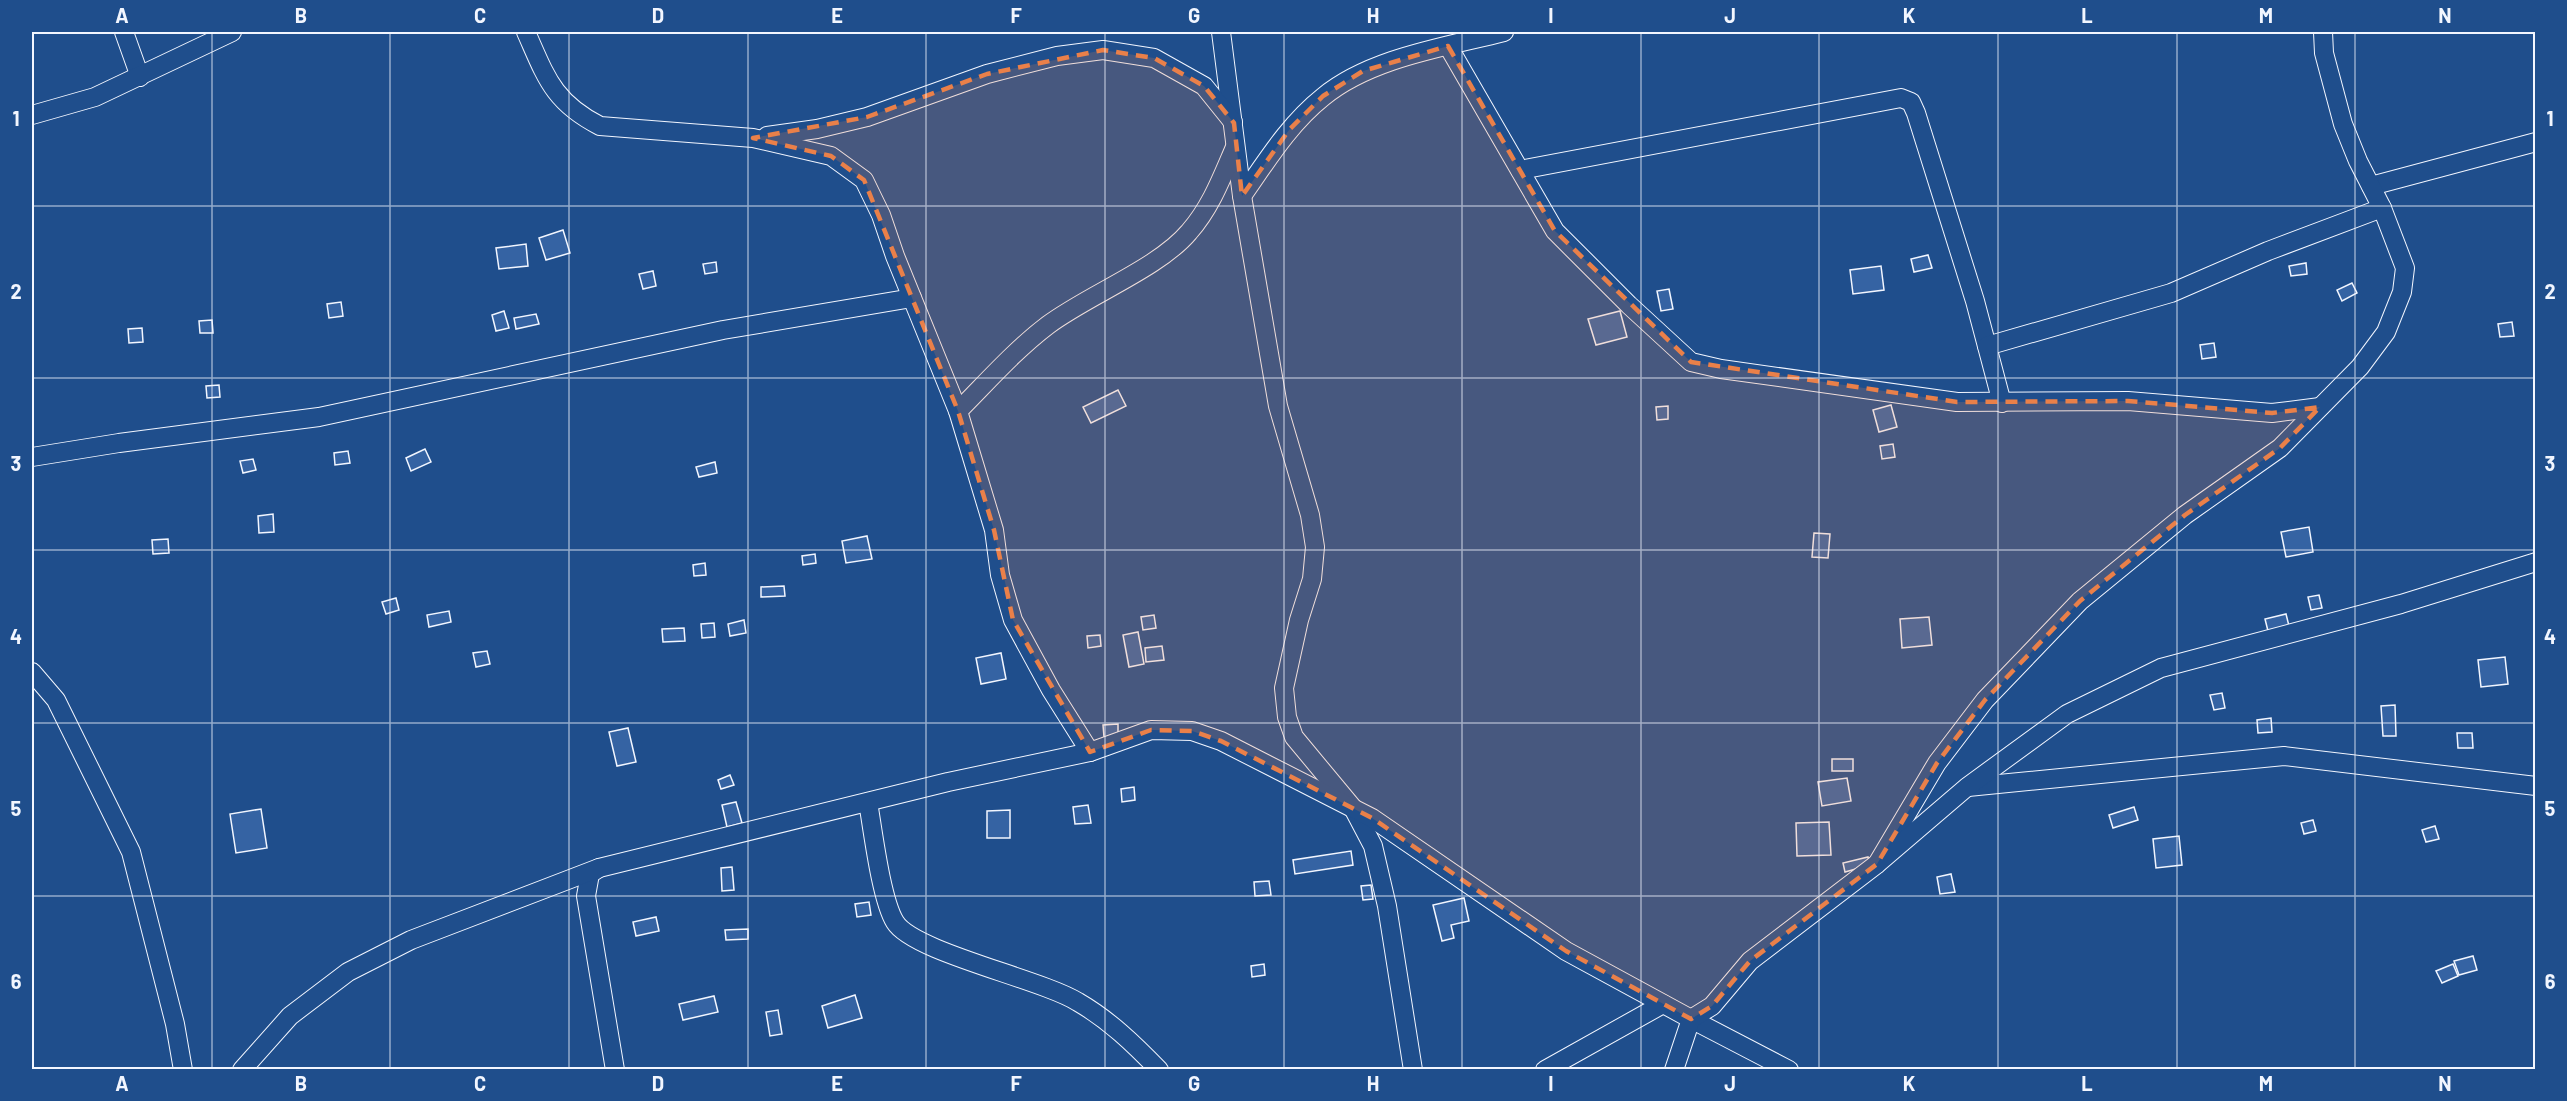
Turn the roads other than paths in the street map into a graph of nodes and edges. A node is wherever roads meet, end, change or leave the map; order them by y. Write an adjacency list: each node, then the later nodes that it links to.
1 (124, 32): 8 (street)
2 (232, 32): 8 (street)
3 (526, 32): 11 (street)
4 (1221, 32): 10 (street)
5 (1504, 32): 7 (street)
6 (2323, 32): 15 (street)
7 (1448, 46): 14 (street); 16 (street)
8 (140, 77): 9 (street)
9 (32, 115)
10 (1234, 123): 11 (street); 13 (street)
11 (753, 138): 18 (street)
12 (2535, 142): 15 (street)
13 (1236, 145): 16 (street); 22 (street)
14 (1520, 170): 19 (street); 20 (street)
15 (2371, 186): 17 (street)
16 (1242, 196): 30 (street)
17 (2382, 208): 19 (street); 21 (street)
18 (912, 298): 22 (street); 23 (street)
19 (1987, 346): 20 (street)
20 (2002, 403): 21 (street)
21 (2320, 407): 31 (street)
22 (958, 411): 26 (street)
23 (32, 457)
24 (2535, 562): 28 (street)
25 (32, 672): 35 (street)
26 (1090, 752): 29 (street); 30 (street)
27 (2535, 786): 28 (street)
28 (1967, 787): 31 (street)
29 (868, 802): 32 (street); 38 (street)
30 (1353, 808): 33 (street); 39 (street)
31 (1877, 864): 34 (street)
32 (599, 868): 36 (street); 37 (street)
33 (1663, 1004): 34 (street); 40 (street)
34 (1691, 1019): 41 (street); 42 (street)
35 (183, 1070)
36 (242, 1070)
37 (615, 1070)
38 (1159, 1070)
39 (1413, 1070)
40 (1545, 1070)
41 (1674, 1070)
42 (1789, 1070)

